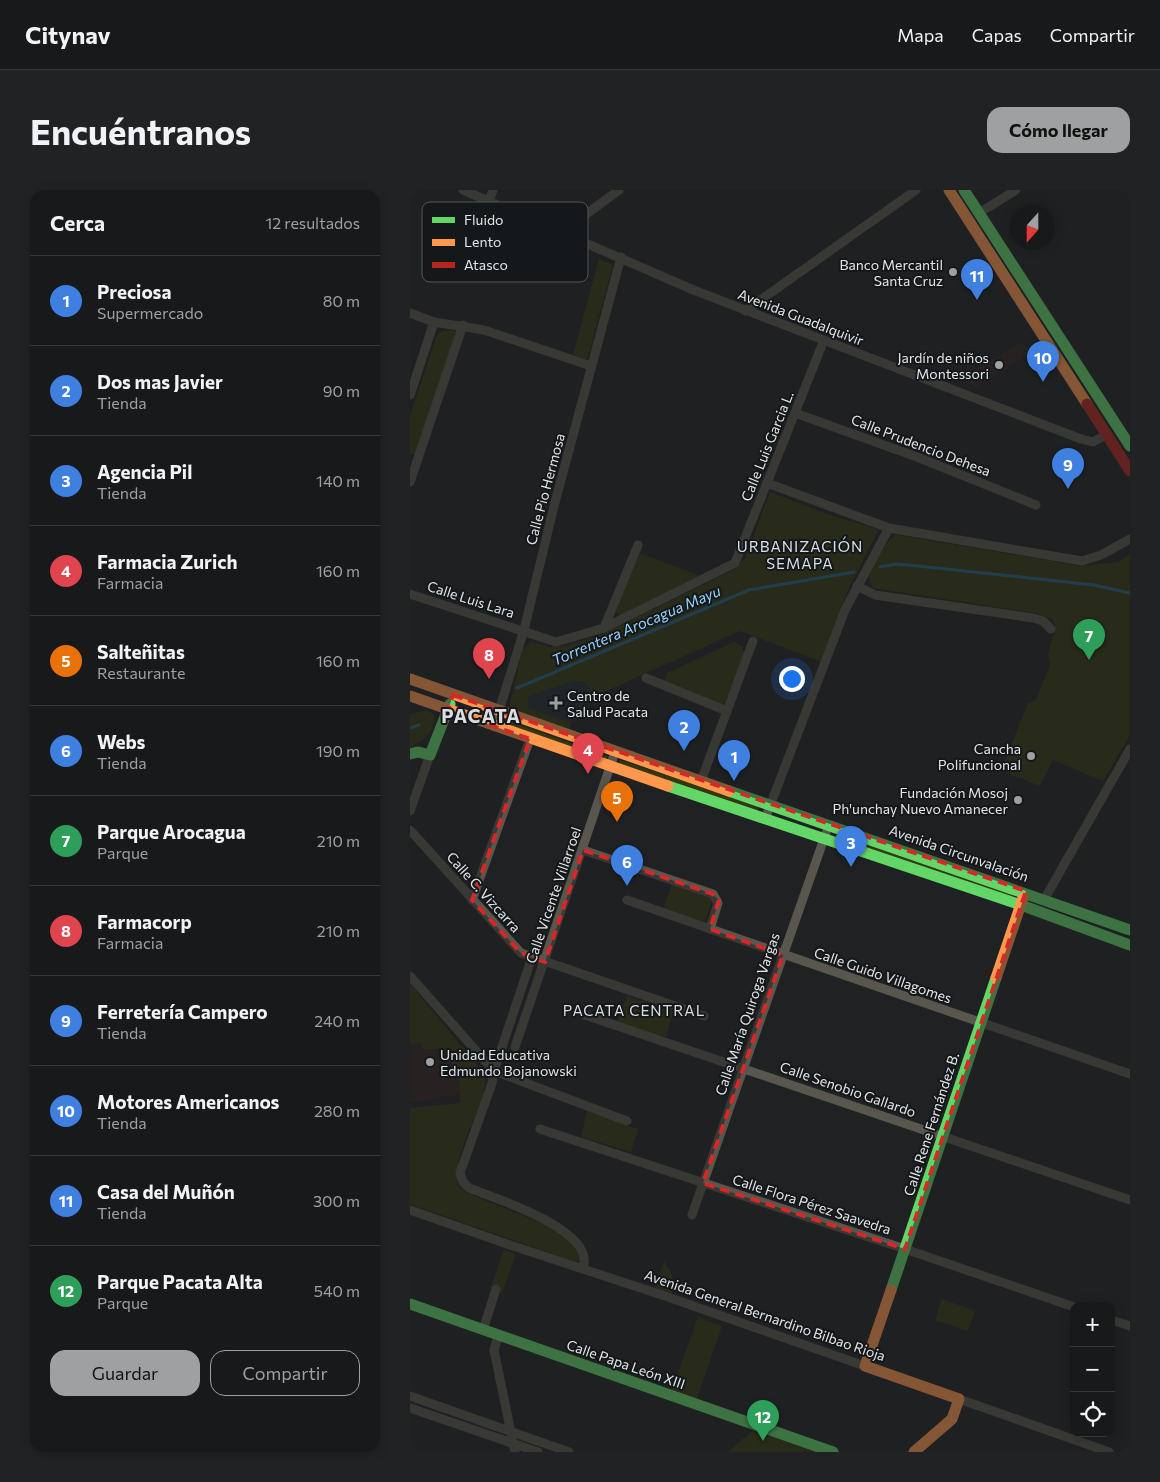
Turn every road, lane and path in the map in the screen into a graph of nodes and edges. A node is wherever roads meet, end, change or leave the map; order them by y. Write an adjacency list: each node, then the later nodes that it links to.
1 (463, 190): 8 (street, Avenida Guadalquivir)
2 (493, 190): 8 (street)
3 (916, 190): 13 (street)
4 (949, 190): 21 (main road)
5 (964, 190): 10 (main road)
6 (1016, 190): 10 (street)
7 (614, 191): 9 (street)
8 (489, 201)
9 (588, 212)
10 (979, 214): 22 (main road)
11 (588, 243): 12 (street, Avenida Guadalquivir)
12 (621, 257): 13 (street, Avenida Guadalquivir); 18 (street, Calle Pio Hermosa)
13 (745, 310): 17 (street, Avenida Guadalquivir)
14 (410, 313): 15 (street)
15 (434, 322): 16 (street); 19 (street)
16 (463, 325): 18 (street); 24 (street)
17 (824, 340): 20 (street, Calle Luis Garcia L.); 21 (street, Avenida Guadalquivir)
18 (591, 366): 35 (street, Calle Pio Hermosa)
19 (410, 395)
20 (795, 413): 25 (street, Calle Luis Garcia L.); 26 (street, Calle Prudencio Dehesa)
21 (1106, 434): 23 (main road)
22 (1130, 446)
23 (1130, 472)
24 (410, 482)
25 (767, 483): 27 (street); 30 (street, Calle Luis Garcia L.)
26 (1036, 505)
27 (889, 528): 28 (street); 31 (street)
28 (1130, 539)
29 (638, 545): 33 (street)
30 (736, 563): 33 (street, Calle Luis Lara)
31 (857, 586): 34 (street); 54 (street)
32 (410, 594): 35 (street, Calle Luis Lara)
33 (604, 628): 35 (street, Calle Luis Lara)
34 (1051, 629)
35 (524, 630): 45 (street, Calle Pio Hermosa)
36 (753, 641): 44 (street)
37 (646, 678): 44 (street)
38 (410, 679): 39 (main road, Avenida Circunvalación)
39 (453, 695): 43 (main road); 45 (main road, Avenida Circunvalación)
40 (410, 696): 41 (main road)
41 (425, 701): 42 (main road); 43 (main road)
42 (410, 706)
43 (448, 710): 46 (main road); 51 (main road)
44 (727, 711): 53 (street)
45 (499, 712): 46 (street, Calle Pio Hermosa); 49 (main road, Avenida Circunvalación)
46 (494, 727): 47 (main road)
47 (530, 739): 52 (main road); 63 (street)
48 (1130, 749): 62 (street)
49 (616, 752): 52 (street, Calle Vicente Villarroel); 53 (main road, Avenida Circunvalación)
50 (410, 754): 51 (main road)
51 (430, 755): 55 (street)
52 (610, 767): 56 (main road); 60 (street, Calle Vicente Villarroel)
53 (700, 781): 54 (main road, Avenida Circunvalación)
54 (771, 804): 56 (street); 57 (main road, Avenida Circunvalación)
55 (410, 811)
56 (765, 819): 59 (main road)
57 (830, 824): 59 (street, Calle María Quiroga Vargas); 61 (main road, Avenida Circunvalación)
58 (410, 830): 63 (street, Calle C. Vizcarra)
59 (824, 838): 65 (main road); 69 (street, Calle María Quiroga Vargas)
60 (583, 850): 66 (street); 71 (street, Calle Vicente Villarroel)
61 (1026, 891): 62 (main road, Avenida Circunvalación); 65 (main road, Calle Rene Fernández B.)
62 (1045, 898): 67 (main road, Avenida Circunvalación)
63 (472, 900): 70 (street, Calle C. Vizcarra)
64 (627, 900): 66 (street, Calle Guido Villagomes)
65 (1021, 905): 68 (main road); 75 (main road, Calle Rene Fernández B.)
66 (710, 930): 69 (street, Calle Guido Villagomes)
67 (1130, 930)
68 (1130, 945)
69 (782, 955): 75 (street, Calle Guido Villagomes); 77 (street, Calle María Quiroga Vargas)
70 (532, 957): 71 (street, Calle C. Vizcarra); 78 (street, Calle Vicente Villarroel)
71 (545, 962): 74 (street, Calle C. Vizcarra); 76 (street, Calle Vicente Villarroel)
72 (410, 976): 78 (street)
73 (585, 1014): 77 (street, Calle Senobio Gallardo)
74 (704, 1016)
75 (980, 1023): 79 (street, Calle Guido Villagomes); 82 (main road, Calle Rene Fernández B.)
76 (514, 1047)
77 (743, 1067): 82 (street, Calle Senobio Gallardo); 83 (street, Calle María Quiroga Vargas)
78 (494, 1070): 80 (street); 88 (street, Calle Vicente Villarroel)
79 (1130, 1074)
80 (627, 1120)
81 (540, 1129): 83 (street, Calle Flora Pérez Saavedra)
82 (942, 1136): 84 (street, Calle Senobio Gallardo); 87 (main road, Calle Rene Fernández B.)
83 (703, 1183): 86 (street, Calle María Quiroga Vargas); 87 (street, Calle Flora Pérez Saavedra)
84 (1130, 1200)
85 (410, 1210): 88 (street, Avenida General Bernardino Bilbao Rioja)
86 (692, 1214)
87 (905, 1249): 91 (street, Calle Flora Pérez Saavedra); 96 (main road, Calle Rene Fernández B.)
88 (584, 1268): 96 (street, Avenida General Bernardino Bilbao Rioja)
89 (496, 1289): 94 (street)
90 (410, 1304): 94 (main road, Calle Papa León XIII)
91 (1070, 1306)
92 (1115, 1321): 93 (street)
93 (1130, 1326)
94 (483, 1330): 95 (main road, Calle Papa León XIII)
95 (498, 1336): 100 (street); 104 (main road, Calle Papa León XIII)
96 (865, 1366): 98 (main road, Avenida General Bernardino Bilbao Rioja)
97 (410, 1396): 100 (street)
98 (959, 1399): 105 (main road); 106 (street, Avenida General Bernardino Bilbao Rioja)
99 (410, 1408): 101 (street)
100 (510, 1431): 101 (street); 103 (street)
101 (514, 1448): 102 (street)
102 (538, 1452)
103 (569, 1452)
104 (833, 1452)
105 (914, 1452)
106 (1109, 1452)

